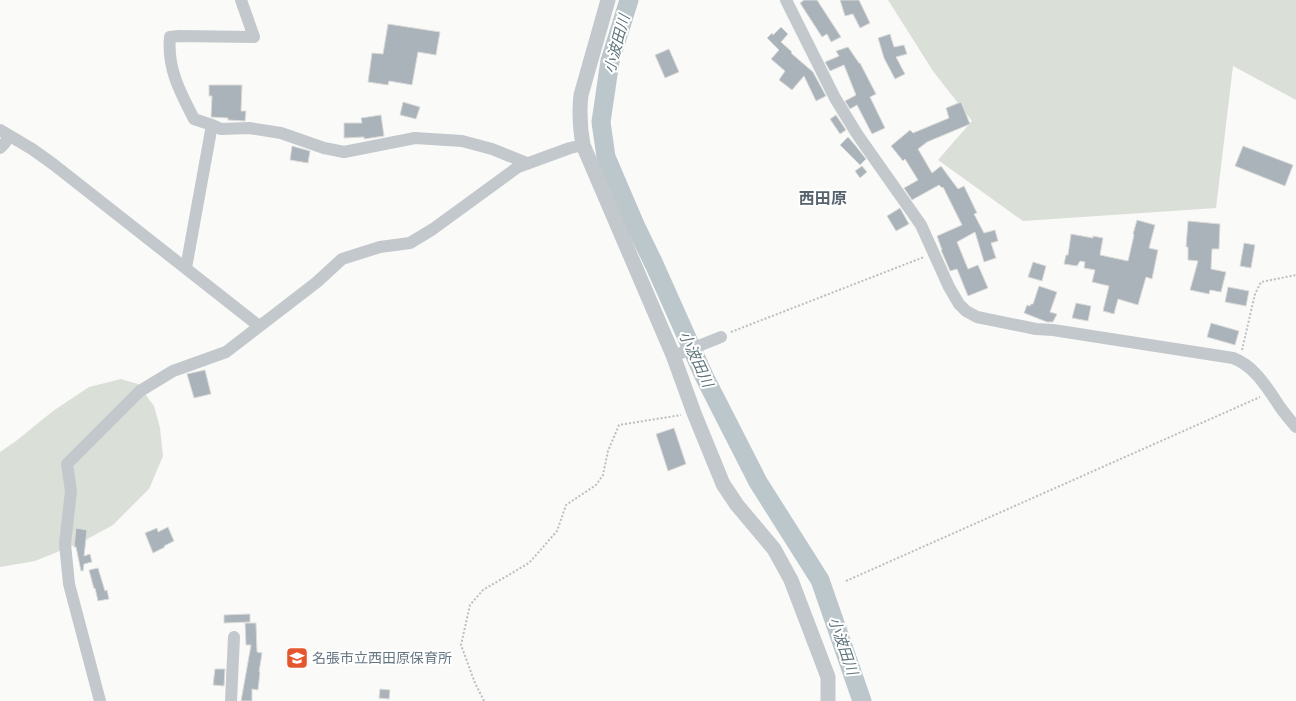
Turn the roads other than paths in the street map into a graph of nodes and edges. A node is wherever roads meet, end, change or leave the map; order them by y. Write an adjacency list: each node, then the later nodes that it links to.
1 (242, 0): 4 (street)
2 (608, 0): 6 (street)
3 (786, 0): 13 (street)
4 (212, 125): 8 (street); 9 (street)
5 (5, 133): 7 (street); 9 (street)
6 (583, 145): 8 (street); 12 (street)
7 (0, 148)
8 (527, 163): 10 (street)
9 (186, 268): 10 (street)
10 (259, 326): 15 (street)
11 (721, 337): 12 (street)
12 (677, 354): 17 (street)
13 (1296, 427)
14 (234, 637): 16 (street)
15 (100, 701)
16 (231, 701)
17 (828, 701)

